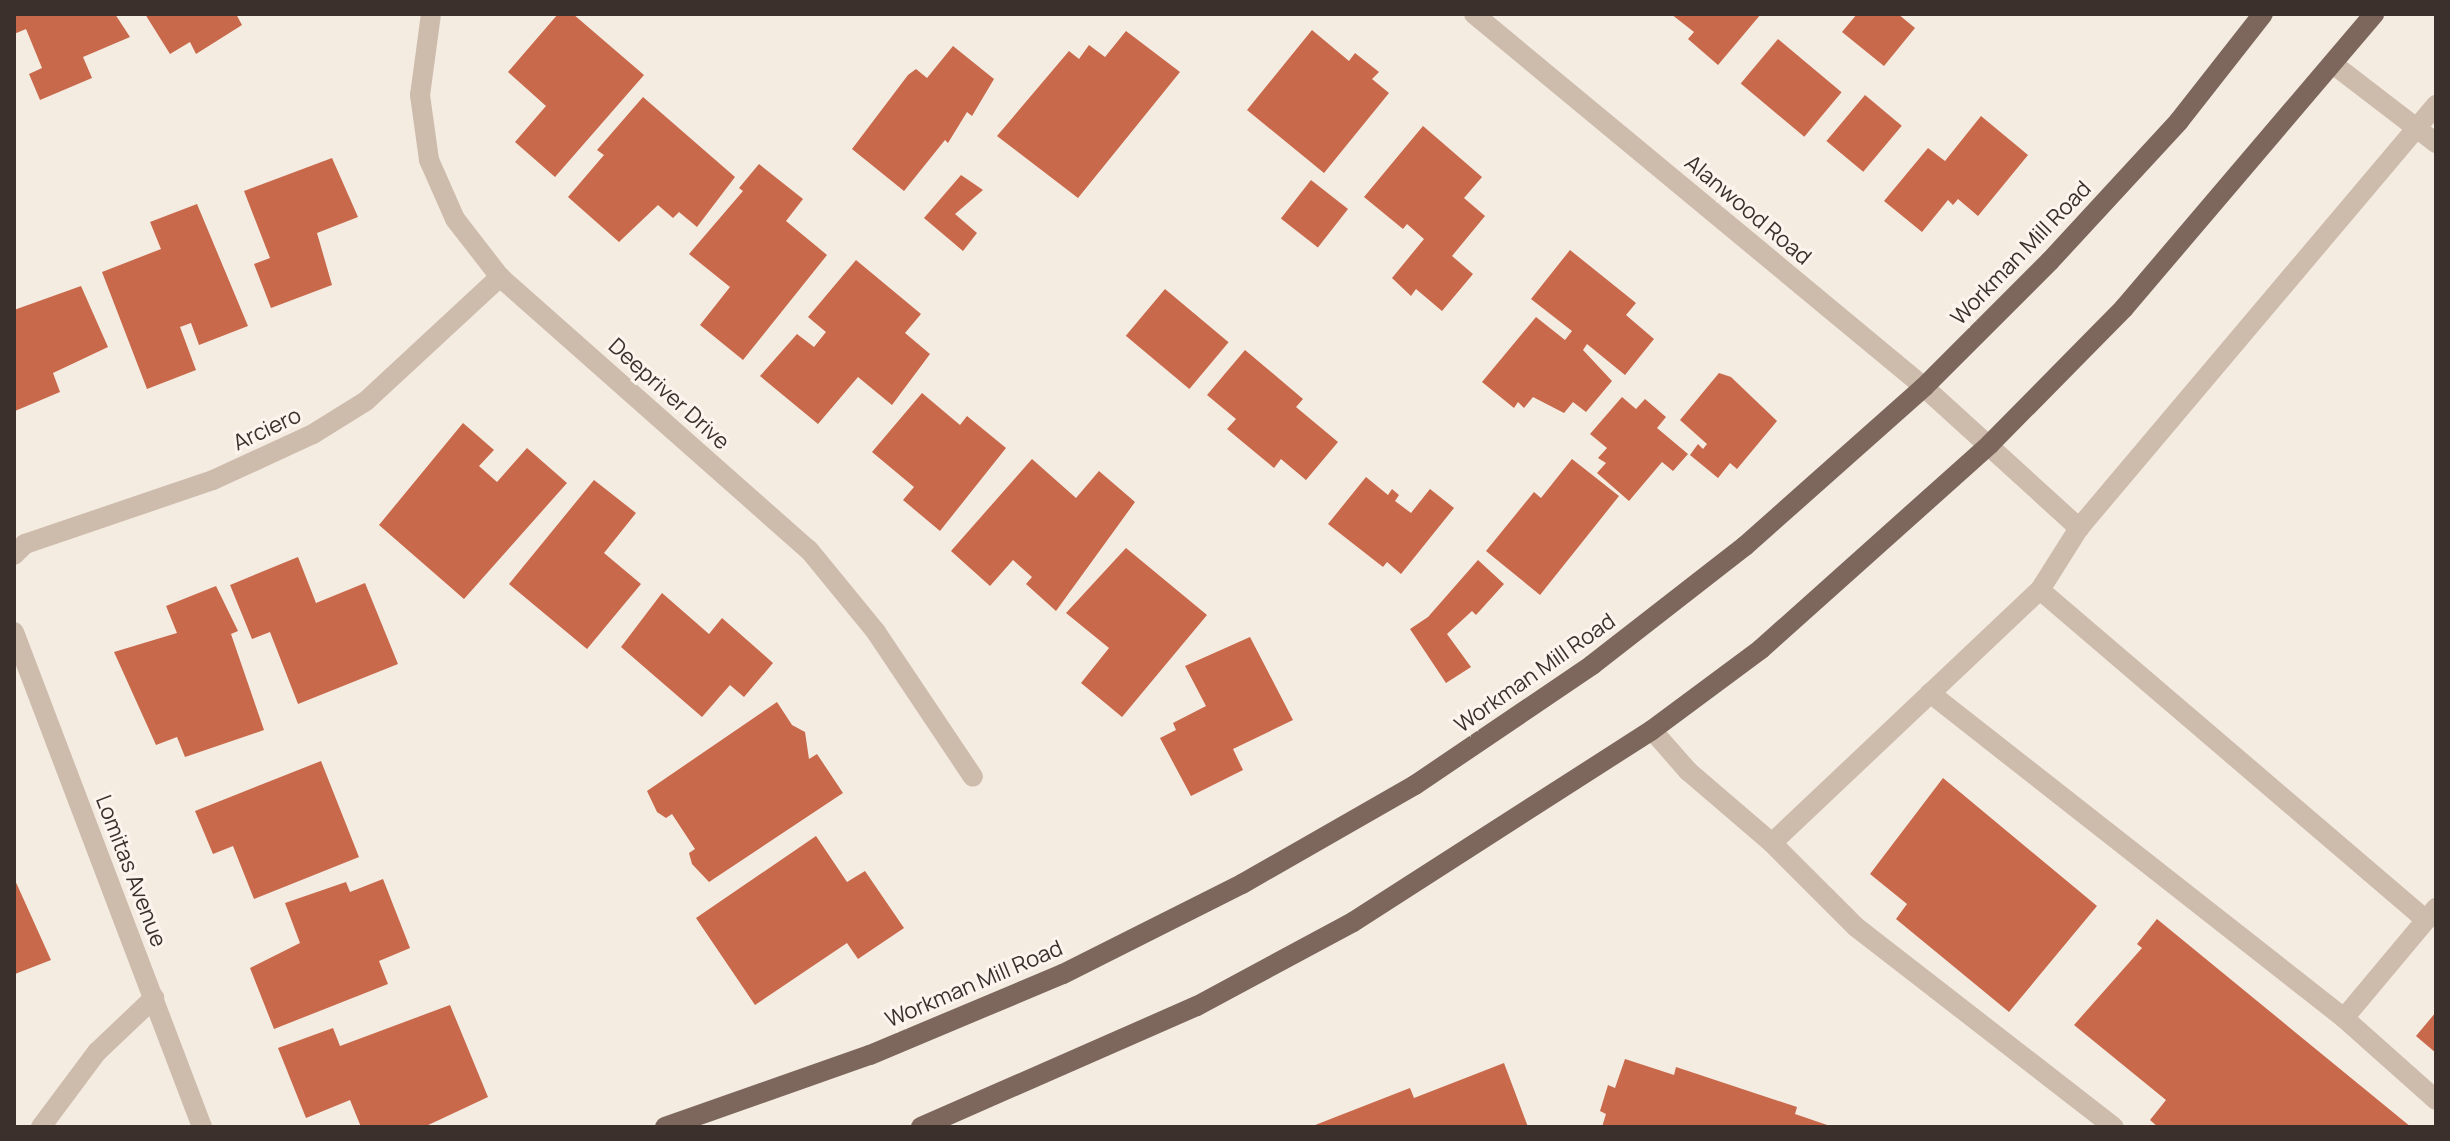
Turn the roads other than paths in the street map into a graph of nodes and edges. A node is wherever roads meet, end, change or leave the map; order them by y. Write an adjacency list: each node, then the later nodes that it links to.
1 (431, 14): 9 (street, Deepriver Drive)
2 (1474, 14): 10 (street, Alanwood Road)
3 (2263, 14): 10 (main road, Workman Mill Road)
4 (2374, 14): 5 (main road)
5 (2333, 64): 7 (street); 11 (main road)
6 (2436, 105): 7 (street)
7 (2416, 127): 8 (street); 12 (street)
8 (2436, 143)
9 (500, 277): 13 (street, Arciero); 18 (street, Deepriver Drive)
10 (1924, 387): 11 (street, Alanwood Road); 26 (main road, Workman Mill Road)
11 (1990, 444): 12 (street, Alanwood Road); 17 (main road)
12 (2079, 528): 14 (street)
13 (14, 555)
14 (2040, 590): 16 (street); 20 (street)
15 (14, 632): 21 (street, Lomitas Avenue)
16 (1930, 693): 19 (street); 22 (street)
17 (1652, 730): 19 (street); 27 (main road)
18 (973, 777)
19 (1772, 843): 28 (street)
20 (2431, 914): 22 (street)
21 (154, 998): 24 (street); 25 (street, Lomitas Avenue)
22 (2344, 1018): 23 (street)
23 (2436, 1100)
24 (41, 1127)
25 (202, 1127)
26 (665, 1127)
27 (921, 1127)
28 (2114, 1127)

